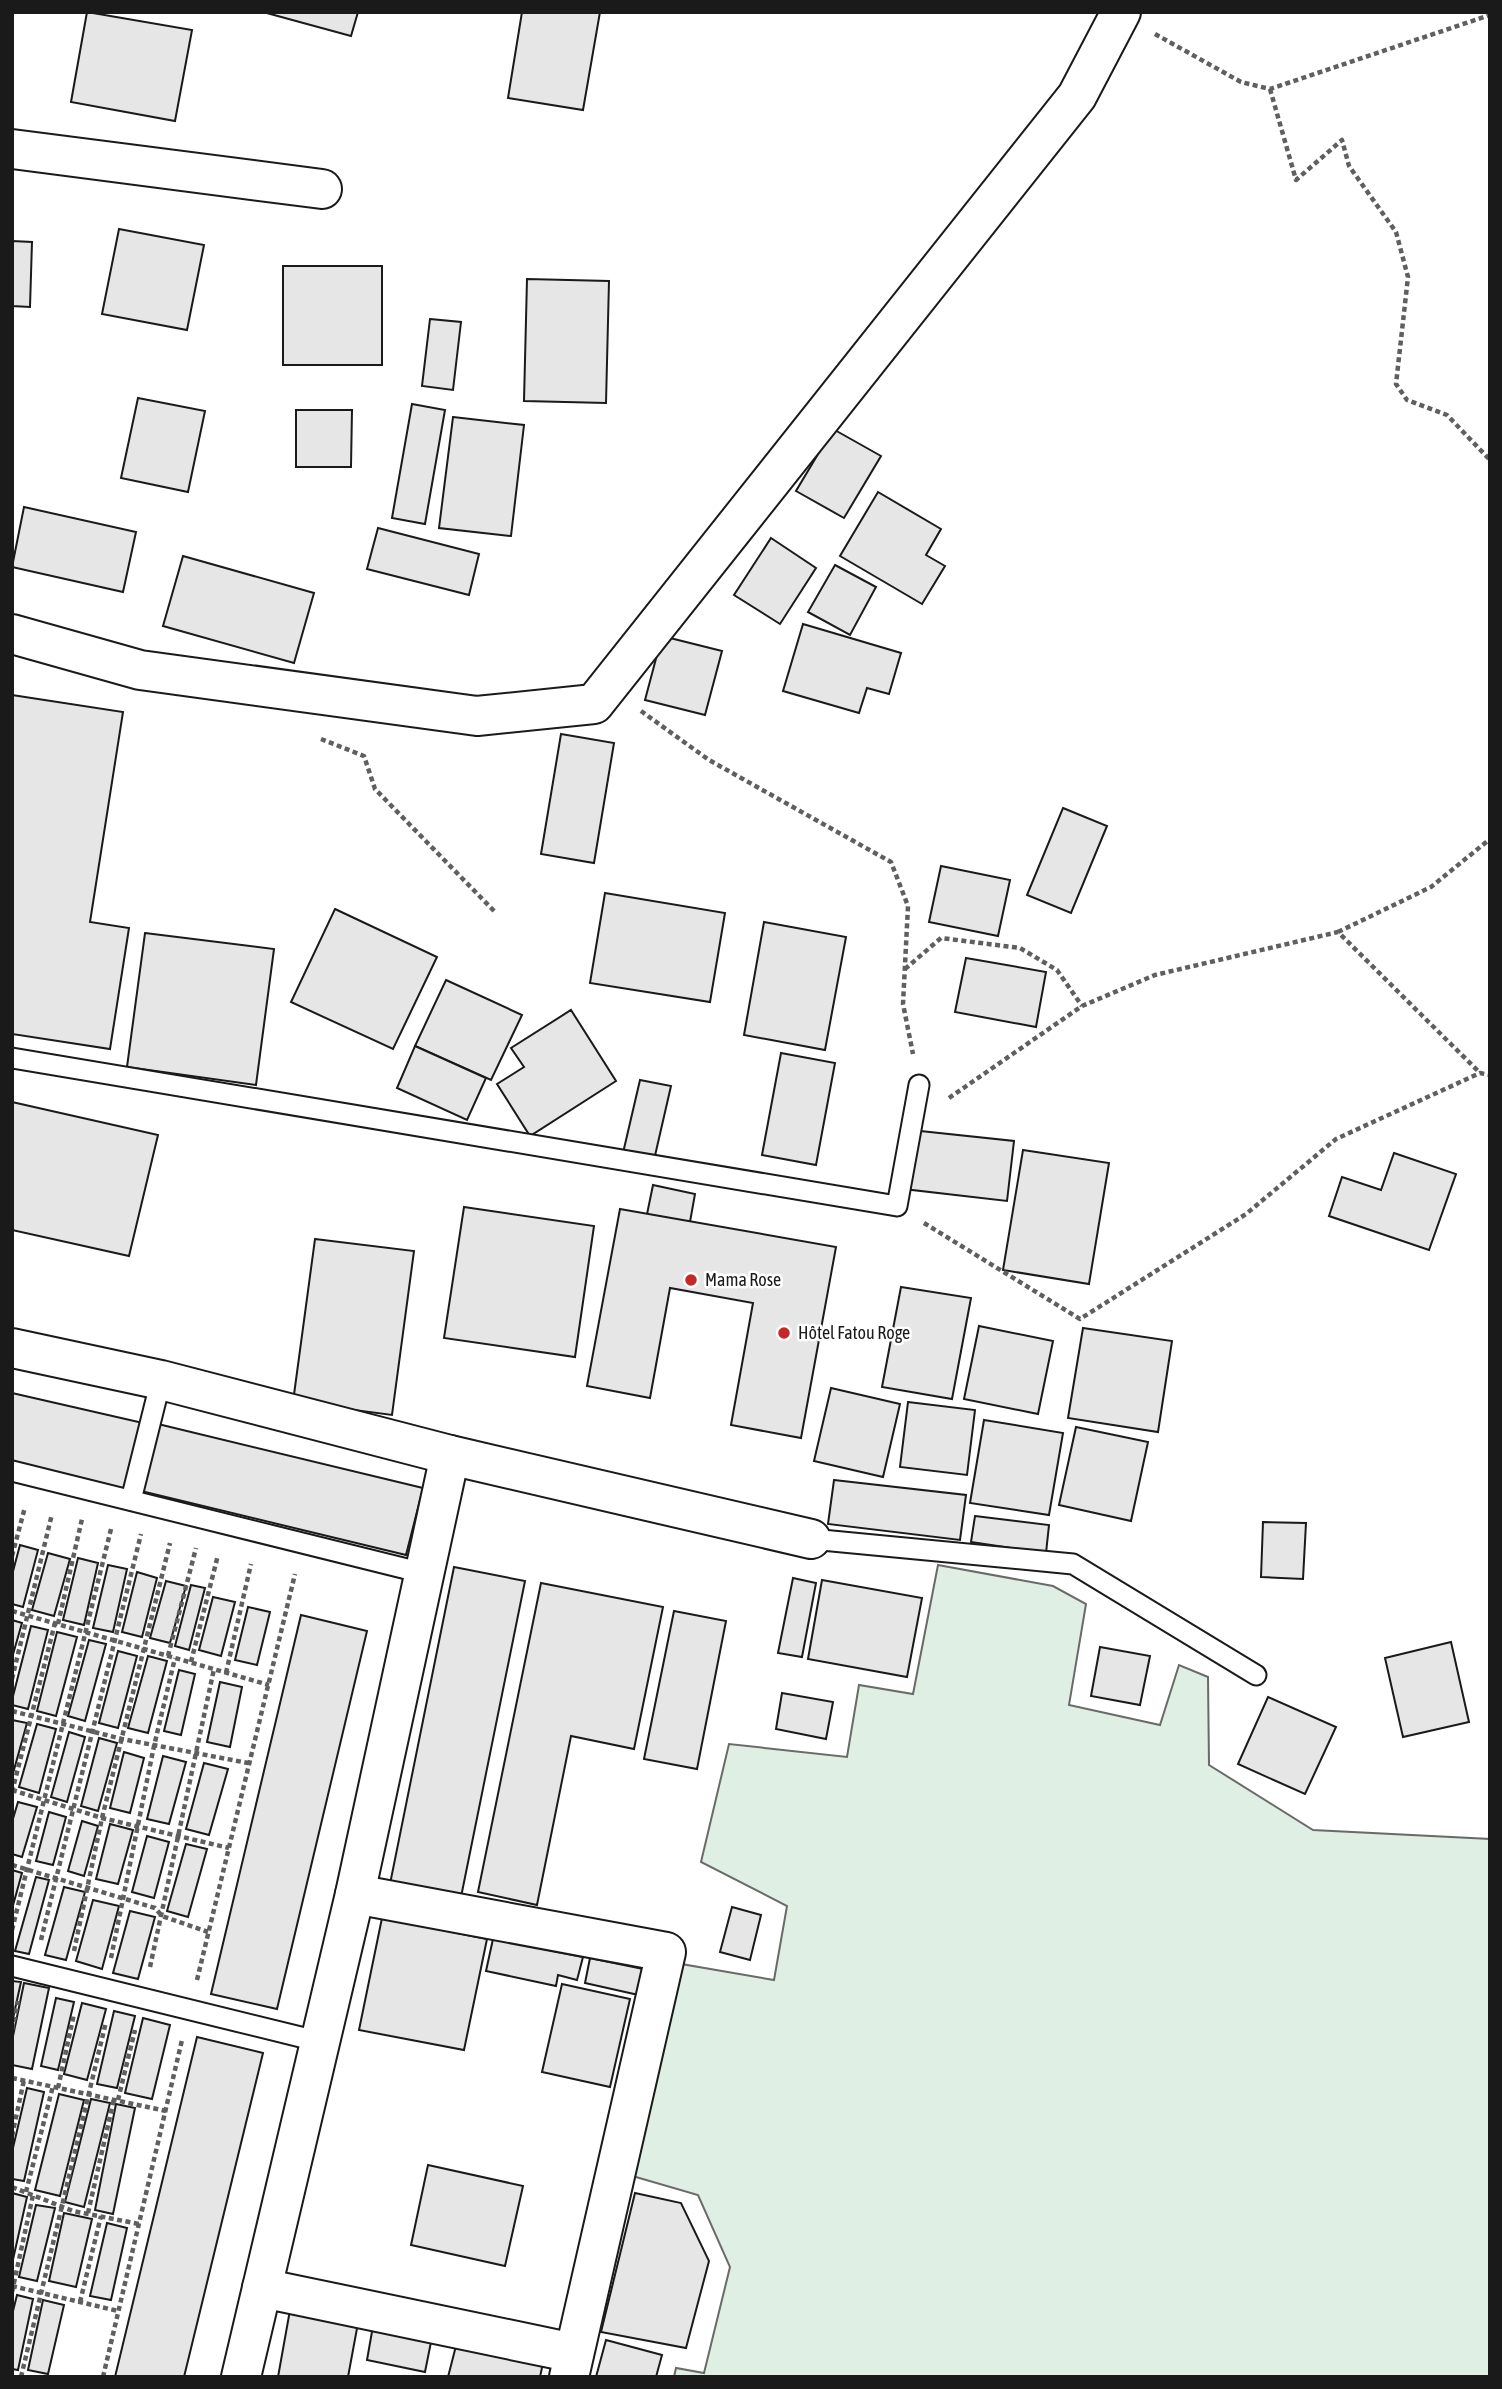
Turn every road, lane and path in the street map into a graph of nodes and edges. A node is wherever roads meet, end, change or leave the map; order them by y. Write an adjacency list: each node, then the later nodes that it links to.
1 (1120, 15): 3 (path); 8 (street)
2 (1490, 15): 3 (path)
3 (1270, 89): 6 (path)
4 (12, 149): 5 (street)
5 (322, 188)
6 (1490, 460)
7 (12, 634): 8 (street)
8 (608, 686): 13 (path)
9 (314, 737): 11 (path)
10 (1490, 839): 12 (path)
11 (496, 913)
12 (1338, 932): 14 (path); 16 (path)
13 (905, 969): 14 (path); 18 (path)
14 (1082, 1006): 18 (path)
15 (12, 1058): 19 (lane)
16 (1480, 1073): 17 (path); 19 (path)
17 (1490, 1074)
18 (919, 1085): 19 (lane)
19 (897, 1206)
20 (12, 1348): 21 (street)
21 (161, 1380): 22 (street); 27 (lane)
22 (450, 1455): 32 (street); 35 (street)
23 (12, 1471): 24 (lane)
24 (33, 1476): 25 (lane); 34 (path)
25 (59, 1483): 26 (lane); 37 (path)
26 (89, 1490): 27 (lane); 38 (path)
27 (133, 1501): 28 (lane); 39 (path); 40 (path)
28 (178, 1512): 29 (lane); 41 (path)
29 (204, 1518): 30 (lane); 42 (path)
30 (226, 1524): 31 (lane); 44 (path)
31 (259, 1532): 33 (lane); 46 (path)
32 (811, 1539): 47 (lane)
33 (302, 1542): 35 (lane); 49 (path)
34 (12, 1556)
35 (423, 1573): 69 (street)
36 (12, 1611): 37 (path)
37 (27, 1615): 38 (path); 48 (path)
38 (57, 1624): 39 (path); 51 (path)
39 (85, 1631): 40 (path); 52 (path)
40 (114, 1640): 41 (path); 53 (path)
41 (144, 1648): 42 (path); 54 (path)
42 (169, 1656): 43 (path)
43 (175, 1658): 44 (path); 55 (path)
44 (191, 1663): 45 (path)
45 (214, 1669): 46 (path); 56 (path)
46 (226, 1673): 49 (path)
47 (1256, 1675)
48 (12, 1679)
49 (269, 1685): 57 (path)
50 (12, 1711): 51 (path)
51 (32, 1715): 52 (path); 58 (path)
52 (62, 1723): 53 (path); 59 (path)
53 (92, 1732): 54 (path); 60 (path)
54 (122, 1739): 55 (path); 61 (path)
55 (154, 1746): 56 (path); 62 (path)
56 (197, 1753): 57 (path); 63 (path)
57 (248, 1763): 64 (path)
58 (12, 1791): 59 (path)
59 (44, 1800): 60 (path); 66 (path)
60 (75, 1809): 61 (path); 67 (path)
61 (102, 1818): 62 (path); 68 (path)
62 (138, 1826): 63 (path); 70 (path)
63 (179, 1836): 64 (path); 71 (path)
64 (229, 1848): 73 (path)
65 (12, 1865): 66 (path)
66 (28, 1869): 67 (path); 72 (path)
67 (57, 1876): 68 (path); 75 (path)
68 (89, 1888): 70 (path); 76 (path)
69 (355, 1894): 80 (street); 100 (street)
70 (124, 1900): 71 (path); 77 (path)
71 (162, 1916): 73 (path); 78 (path)
72 (12, 1930)
73 (208, 1932): 79 (path)
74 (12, 1966): 75 (lane)
75 (33, 1972): 76 (lane)
76 (74, 1981): 77 (lane); 83 (path)
77 (109, 1990): 78 (lane); 84 (path)
78 (142, 1998): 79 (lane); 85 (path)
79 (190, 2010): 80 (lane); 86 (path)
80 (321, 2042): 96 (street)
81 (12, 2078): 82 (path)
82 (24, 2080): 83 (path); 87 (path)
83 (55, 2087): 84 (path); 89 (path)
84 (88, 2094): 85 (path); 91 (path)
85 (116, 2100): 86 (path); 92 (path)
86 (166, 2111): 94 (path)
87 (12, 2136)
88 (12, 2187): 89 (path)
89 (26, 2192): 90 (path)
90 (33, 2195): 91 (path); 95 (path)
91 (61, 2205): 92 (path); 97 (path)
92 (88, 2213): 93 (path)
93 (101, 2216): 94 (path); 98 (path)
94 (139, 2224): 99 (path)
95 (13, 2288): 97 (path)
96 (262, 2288): 100 (street); 103 (street)
97 (40, 2293): 98 (path); 101 (path)
98 (80, 2302): 99 (path)
99 (118, 2311): 102 (path)
100 (571, 2365)
101 (21, 2377)
102 (103, 2377)
103 (241, 2377)

